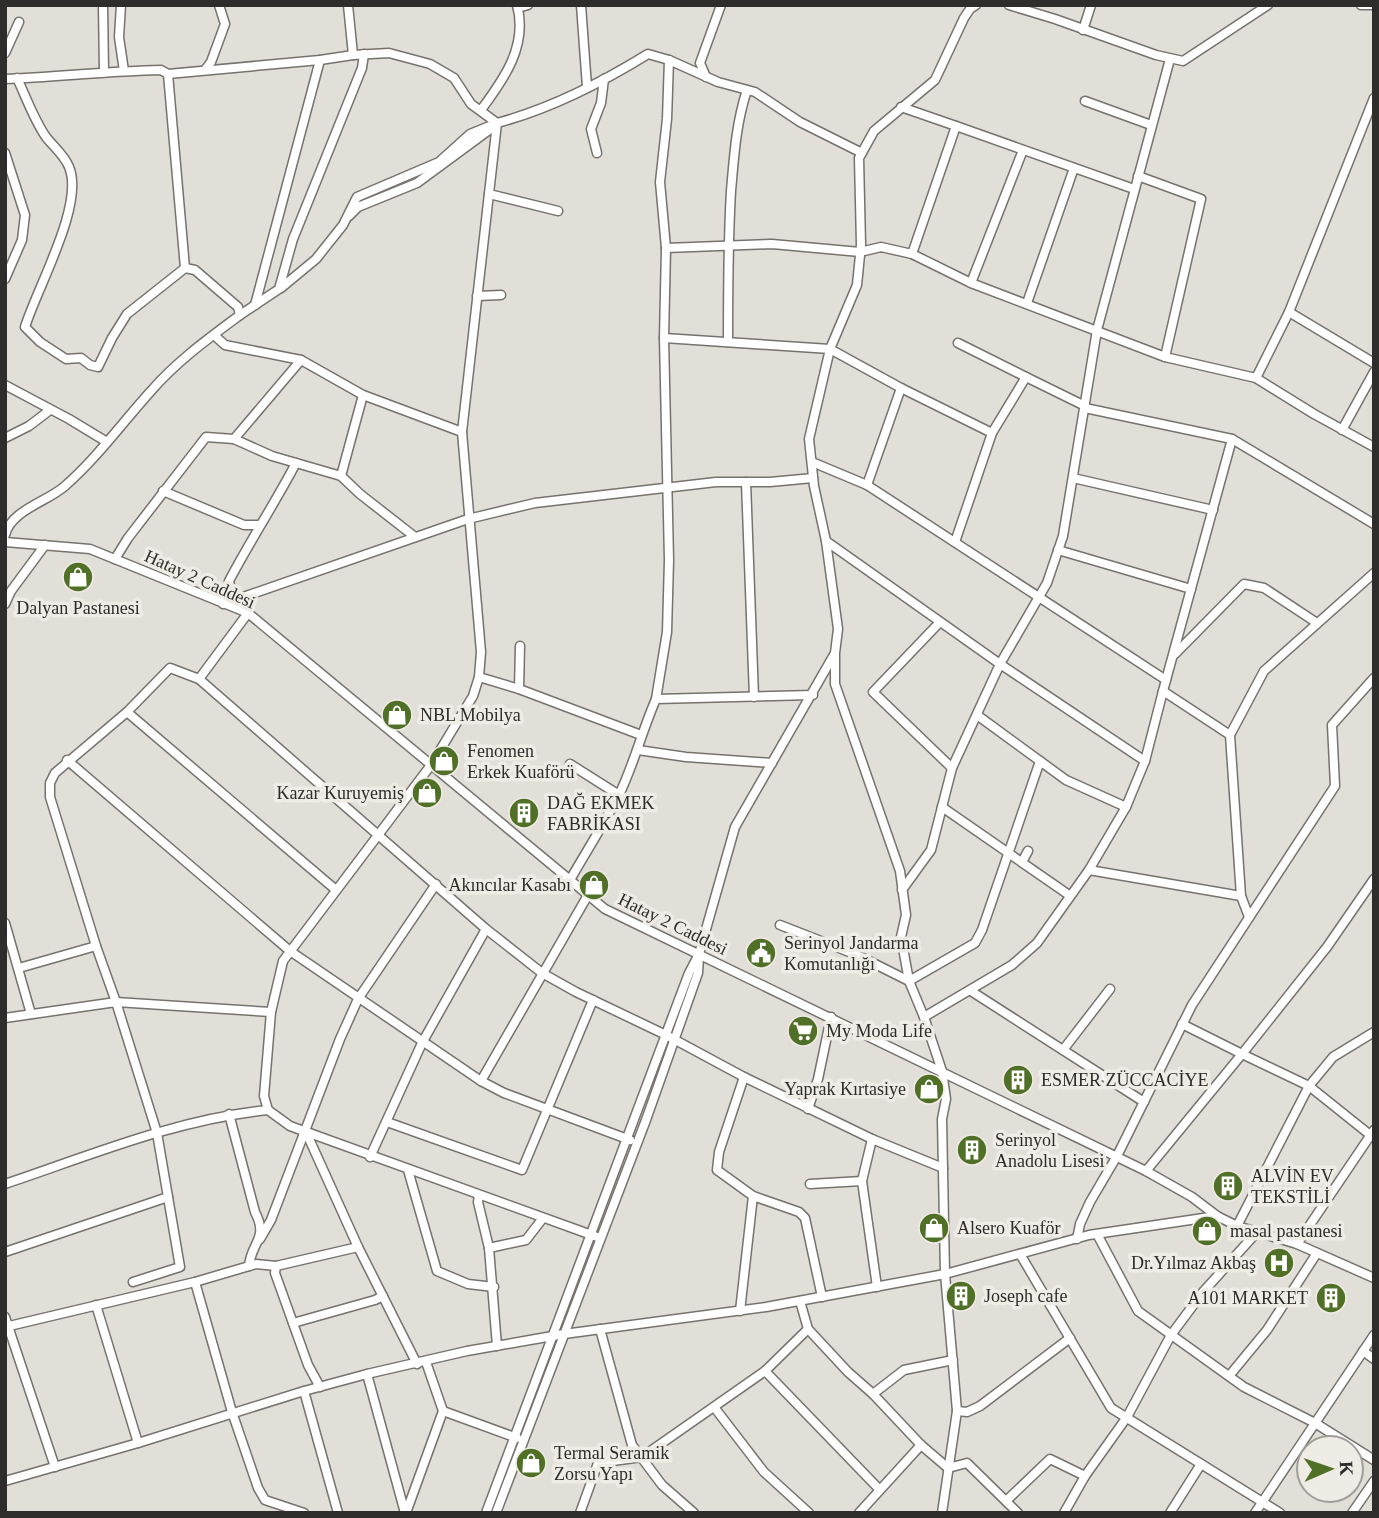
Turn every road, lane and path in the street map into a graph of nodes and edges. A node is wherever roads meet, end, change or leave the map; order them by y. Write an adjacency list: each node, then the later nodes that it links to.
1 (103, 5): 25 (street)
2 (121, 5): 26 (street)
3 (219, 5): 24 (street)
4 (348, 5): 20 (street)
5 (528, 5): 14 (street)
6 (581, 5): 32 (street)
7 (722, 5): 29 (street)
8 (976, 5): 36 (street)
9 (1009, 5): 15 (street)
10 (1091, 5): 17 (street)
11 (1268, 5): 21 (street)
12 (1361, 5): 13 (street)
13 (1374, 5)
14 (517, 6): 37 (street)
15 (1028, 8): 17 (street)
16 (19, 22): 18 (street)
17 (1083, 30): 21 (street)
18 (5, 53)
19 (364, 54): 20 (street); 37 (street); 57 (street)
20 (353, 55): 22 (street)
21 (1170, 59): 39 (street)
22 (320, 60): 24 (street); 61 (street)
23 (669, 60): 29 (street); 31 (street); 51 (street)
24 (204, 70): 27 (street)
25 (104, 71): 26 (street); 28 (street)
26 (124, 71): 27 (street)
27 (168, 74): 54 (street)
28 (17, 78): 30 (street); 54 (street)
29 (706, 78): 33 (street)
30 (5, 79)
31 (604, 79): 32 (street); 44 (street)
32 (587, 87): 38 (street)
33 (747, 90): 42 (street); 50 (street)
34 (1374, 98): 62 (street)
35 (1085, 101): 39 (street)
36 (901, 107): 40 (street); 42 (street)
37 (481, 110): 38 (street)
38 (497, 124): 48 (street); 57 (street)
39 (1152, 125): 46 (street)
40 (956, 126): 41 (street); 53 (street)
41 (1023, 150): 45 (street); 56 (street)
42 (862, 152): 52 (street)
43 (5, 153): 55 (street)
44 (597, 153)
45 (1074, 168): 47 (street); 60 (street)
46 (1138, 176): 47 (street); 70 (street)
47 (1134, 189): 64 (street)
48 (489, 194): 49 (street); 59 (street)
49 (558, 211)
50 (728, 244): 51 (street); 52 (street); 67 (street)
51 (666, 248): 66 (street)
52 (860, 252): 53 (street); 69 (street)
53 (912, 254): 56 (street)
54 (185, 268): 63 (street)
55 (5, 279)
56 (971, 283): 60 (street)
57 (279, 289): 61 (street)
58 (501, 295): 59 (street)
59 (477, 296): 82 (street)
60 (1027, 303): 64 (street)
61 (255, 305): 63 (street)
62 (1289, 312): 72 (street); 75 (street)
63 (240, 315): 65 (street)
64 (1097, 330): 70 (street); 79 (street)
65 (214, 335): 71 (street); 87 (street)
66 (664, 338): 67 (street); 96 (street)
67 (727, 342): 69 (street)
68 (958, 343): 74 (street)
69 (830, 349): 77 (street); 89 (street)
70 (1165, 357): 75 (street)
71 (301, 360): 78 (street); 85 (street)
72 (1374, 363)
73 (1374, 372): 81 (street)
74 (1026, 377): 79 (street); 83 (street)
75 (1256, 377): 81 (street)
76 (5, 384): 80 (street)
77 (901, 388): 83 (street); 95 (street)
78 (363, 395): 82 (street); 91 (street)
79 (1085, 407): 86 (street); 93 (street)
80 (50, 410): 84 (street); 87 (street)
81 (1342, 430): 88 (street)
82 (462, 432): 99 (street)
83 (992, 433): 106 (street)
84 (5, 438)
85 (234, 439): 90 (street); 97 (street)
86 (1232, 439): 98 (street); 100 (street)
87 (107, 442): 102 (street)
88 (1374, 447)
89 (812, 462): 92 (street); 95 (street)
90 (296, 463): 91 (street); 101 (street)
91 (341, 476): 103 (street)
92 (813, 478): 94 (street); 104 (street)
93 (1073, 478): 98 (street); 108 (street)
94 (746, 482): 96 (street); 130 (street)
95 (867, 485): 106 (street)
96 (667, 488): 99 (street); 131 (street)
97 (163, 491): 101 (street); 109 (street)
98 (1213, 510): 111 (street)
99 (468, 519): 103 (street); 123 (street)
100 (1374, 524)
101 (260, 525): 113 (street)
102 (5, 535)
103 (415, 537): 113 (street)
104 (826, 541): 117 (street); 120 (street)
105 (5, 542): 107 (street, Hatay 2 Caddesi)
106 (955, 542): 112 (street)
107 (45, 545): 109 (street, Hatay 2 Caddesi); 114 (street)
108 (1058, 550): 111 (street); 112 (street)
109 (115, 559): 115 (street, Hatay 2 Caddesi)
110 (1374, 573): 118 (street)
111 (1191, 589): 121 (street)
112 (1039, 597): 122 (street); 126 (street)
113 (233, 600): 115 (street)
114 (5, 604)
115 (223, 604): 116 (street, Hatay 2 Caddesi)
116 (248, 614): 124 (street); 142 (street, Hatay 2 Caddesi)
117 (940, 622): 122 (street); 143 (street)
118 (1317, 622): 121 (street); 135 (street)
119 (520, 646): 127 (street)
120 (835, 653): 129 (street); 156 (street)
121 (1174, 655): 126 (street)
122 (1000, 664): 133 (street); 139 (street)
123 (479, 677): 127 (street); 142 (street)
124 (199, 678): 132 (street); 147 (street)
125 (1374, 678): 160 (street)
126 (1166, 680): 128 (street)
127 (519, 689): 134 (street)
128 (1163, 691): 135 (street); 139 (street)
129 (813, 695): 130 (street); 140 (street)
130 (754, 696): 131 (street)
131 (656, 699): 134 (street)
132 (127, 712): 137 (street); 155 (street)
133 (977, 715): 138 (street); 143 (street)
134 (641, 735): 136 (street)
135 (1230, 735): 159 (street)
136 (638, 750): 140 (street); 144 (street)
137 (68, 760): 164 (street); 165 (street)
138 (1040, 761): 146 (street); 149 (street)
139 (1145, 761): 146 (street)
140 (772, 763): 166 (street)
141 (570, 764): 144 (street)
142 (431, 765): 147 (street); 153 (street, Hatay 2 Caddesi)
143 (953, 768): 145 (street)
144 (618, 795): 153 (street)
145 (942, 807): 149 (street); 156 (street)
146 (1126, 807): 151 (street)
147 (379, 834): 154 (street); 155 (street)
148 (1028, 851): 150 (street)
149 (1008, 853): 150 (street); 169 (street)
150 (1021, 862): 158 (street)
151 (1089, 870): 158 (street); 159 (street)
152 (1374, 879): 185 (street)
153 (570, 880): 157 (street, Hatay 2 Caddesi)
154 (436, 884): 163 (street); 172 (street)
155 (335, 890): 165 (street)
156 (902, 890): 169 (street)
157 (588, 895): 166 (street, Hatay 2 Caddesi); 168 (street)
158 (1069, 895): 171 (street)
159 (1241, 896): 160 (street)
160 (1250, 917): 180 (street)
161 (5, 923): 167 (street)
162 (780, 925): 169 (street)
163 (486, 929): 168 (street); 183 (street)
164 (96, 946): 167 (street); 174 (street)
165 (290, 951): 172 (street); 175 (street)
166 (699, 954): 177 (street, Hatay 2 Caddesi); 182 (street)
167 (19, 968): 176 (street)
168 (542, 973): 173 (street); 188 (street)
169 (909, 981): 178 (street)
170 (1110, 989): 184 (street)
171 (971, 990): 178 (street); 184 (street)
172 (358, 999): 183 (street); 196 (street)
173 (593, 1000): 182 (street); 193 (street)
174 (117, 1002): 175 (street); 176 (street); 197 (street)
175 (271, 1012): 192 (street)
176 (31, 1014): 179 (street)
177 (831, 1017): 186 (street, Hatay 2 Caddesi); 191 (street)
178 (924, 1017): 186 (street)
179 (5, 1018)
180 (1182, 1024): 185 (street); 190 (street)
181 (1374, 1032): 189 (street)
182 (670, 1037): 187 (street); 199 (street); 201 (street)
183 (422, 1043): 188 (street); 195 (street)
184 (1063, 1050): 190 (street)
185 (1242, 1054): 189 (street); 206 (street)
186 (942, 1071): 202 (street, Hatay 2 Caddesi); 204 (street)
187 (744, 1077): 191 (street); 211 (street)
188 (481, 1081): 193 (street)
189 (1309, 1086): 198 (street); 215 (street)
190 (1144, 1102): 202 (street)
191 (808, 1108): 200 (street)
192 (268, 1110): 194 (street); 196 (street)
193 (548, 1110): 195 (street); 199 (street)
194 (229, 1114): 197 (street); 220 (street)
195 (387, 1122): 203 (street)
196 (306, 1132): 203 (street); 220 (street); 223 (street)
197 (157, 1133): 208 (street); 212 (street)
198 (1372, 1134): 222 (street)
199 (627, 1138): 201 (street); 217 (street)
200 (872, 1139): 204 (street); 207 (street)
201 (637, 1142): 219 (street)
202 (1117, 1156): 206 (street, Hatay 2 Caddesi); 221 (street)
203 (370, 1157): 205 (street)
204 (943, 1168): 230 (street)
205 (408, 1170): 210 (street); 234 (street)
206 (1146, 1171): 213 (street, Hatay 2 Caddesi)
207 (862, 1181): 209 (street); 235 (street)
208 (5, 1184)
209 (810, 1184)
210 (479, 1195): 214 (street); 224 (street)
211 (754, 1196): 237 (street); 240 (street)
212 (168, 1197): 225 (street); 232 (street)
213 (1217, 1216): 215 (street, Hatay 2 Caddesi); 218 (street)
214 (543, 1218): 217 (street); 224 (street)
215 (1237, 1226): 216 (street, Hatay 2 Caddesi)
216 (1257, 1232): 222 (street, Hatay 2 Caddesi); 246 (street)
217 (591, 1234): 219 (street); 248 (street)
218 (1097, 1234): 221 (street); 246 (street)
219 (600, 1238): 245 (street)
220 (260, 1239): 228 (street)
221 (1077, 1239): 227 (street)
222 (1297, 1244): 226 (street, Hatay 2 Caddesi)
223 (358, 1247): 229 (street); 236 (street)
224 (489, 1248): 234 (street)
225 (5, 1252)
226 (1317, 1253): 231 (street, Hatay 2 Caddesi); 257 (street)
227 (1020, 1254): 230 (street); 249 (street)
228 (249, 1266): 229 (street); 233 (street)
229 (276, 1266): 242 (street)
230 (945, 1274): 235 (street); 253 (street)
231 (1374, 1278)
232 (133, 1282)
233 (195, 1282): 239 (street); 264 (street)
234 (494, 1287): 250 (street)
235 (877, 1287): 237 (street)
236 (383, 1296): 242 (street); 254 (street)
237 (822, 1297): 238 (street)
238 (800, 1301): 240 (street); 244 (street)
239 (96, 1305): 241 (street); 268 (street)
240 (740, 1311): 243 (street)
241 (6, 1323): 273 (street)
242 (293, 1323): 258 (street)
243 (600, 1329): 245 (street); 270 (street)
244 (808, 1329): 255 (street); 260 (street)
245 (564, 1334): 248 (street); 267 (street)
246 (1171, 1335): 257 (street); 265 (street)
247 (1374, 1335): 251 (street)
248 (552, 1337): 250 (street); 267 (street)
249 (1070, 1338): 263 (street); 265 (street)
250 (497, 1346): 254 (street)
251 (1363, 1351): 252 (street); 266 (street)
252 (1374, 1359)
253 (953, 1360): 260 (street); 263 (street)
254 (421, 1363): 256 (street); 262 (street)
255 (765, 1371): 261 (street); 278 (street)
256 (367, 1374): 258 (street); 283 (street)
257 (1229, 1376): 266 (street)
258 (320, 1387): 259 (street)
259 (304, 1391): 264 (street); 282 (street)
260 (873, 1394): 269 (street)
261 (714, 1407): 270 (street); 288 (street)
262 (443, 1411): 267 (street); 283 (street)
263 (957, 1411): 274 (street)
264 (232, 1412): 268 (street); 281 (street)
265 (1127, 1417): 272 (street); 275 (street)
266 (1315, 1423): 271 (street); 280 (street)
267 (519, 1438): 284 (street); 285 (street)
268 (138, 1443): 273 (street)
269 (921, 1445): 274 (street); 278 (street)
270 (642, 1457): 286 (street); 287 (street)
271 (1374, 1460)
272 (1201, 1464): 280 (street); 293 (street)
273 (55, 1467): 277 (street)
274 (948, 1468): 279 (street); 290 (street)
275 (1085, 1476): 279 (street); 292 (street)
276 (1374, 1480): 296 (street)
277 (5, 1481)
278 (879, 1489): 289 (street)
279 (1006, 1501): 291 (street)
280 (1262, 1502): 294 (street); 295 (street)
281 (304, 1513)
282 (338, 1513)
283 (406, 1513)
284 (486, 1513)
285 (496, 1513)
286 (580, 1513)
287 (694, 1513)
288 (809, 1513)
289 (859, 1513)
290 (942, 1513)
291 (1018, 1513)
292 (1064, 1513)
293 (1170, 1513)
294 (1255, 1513)
295 (1280, 1513)
296 (1352, 1513)

